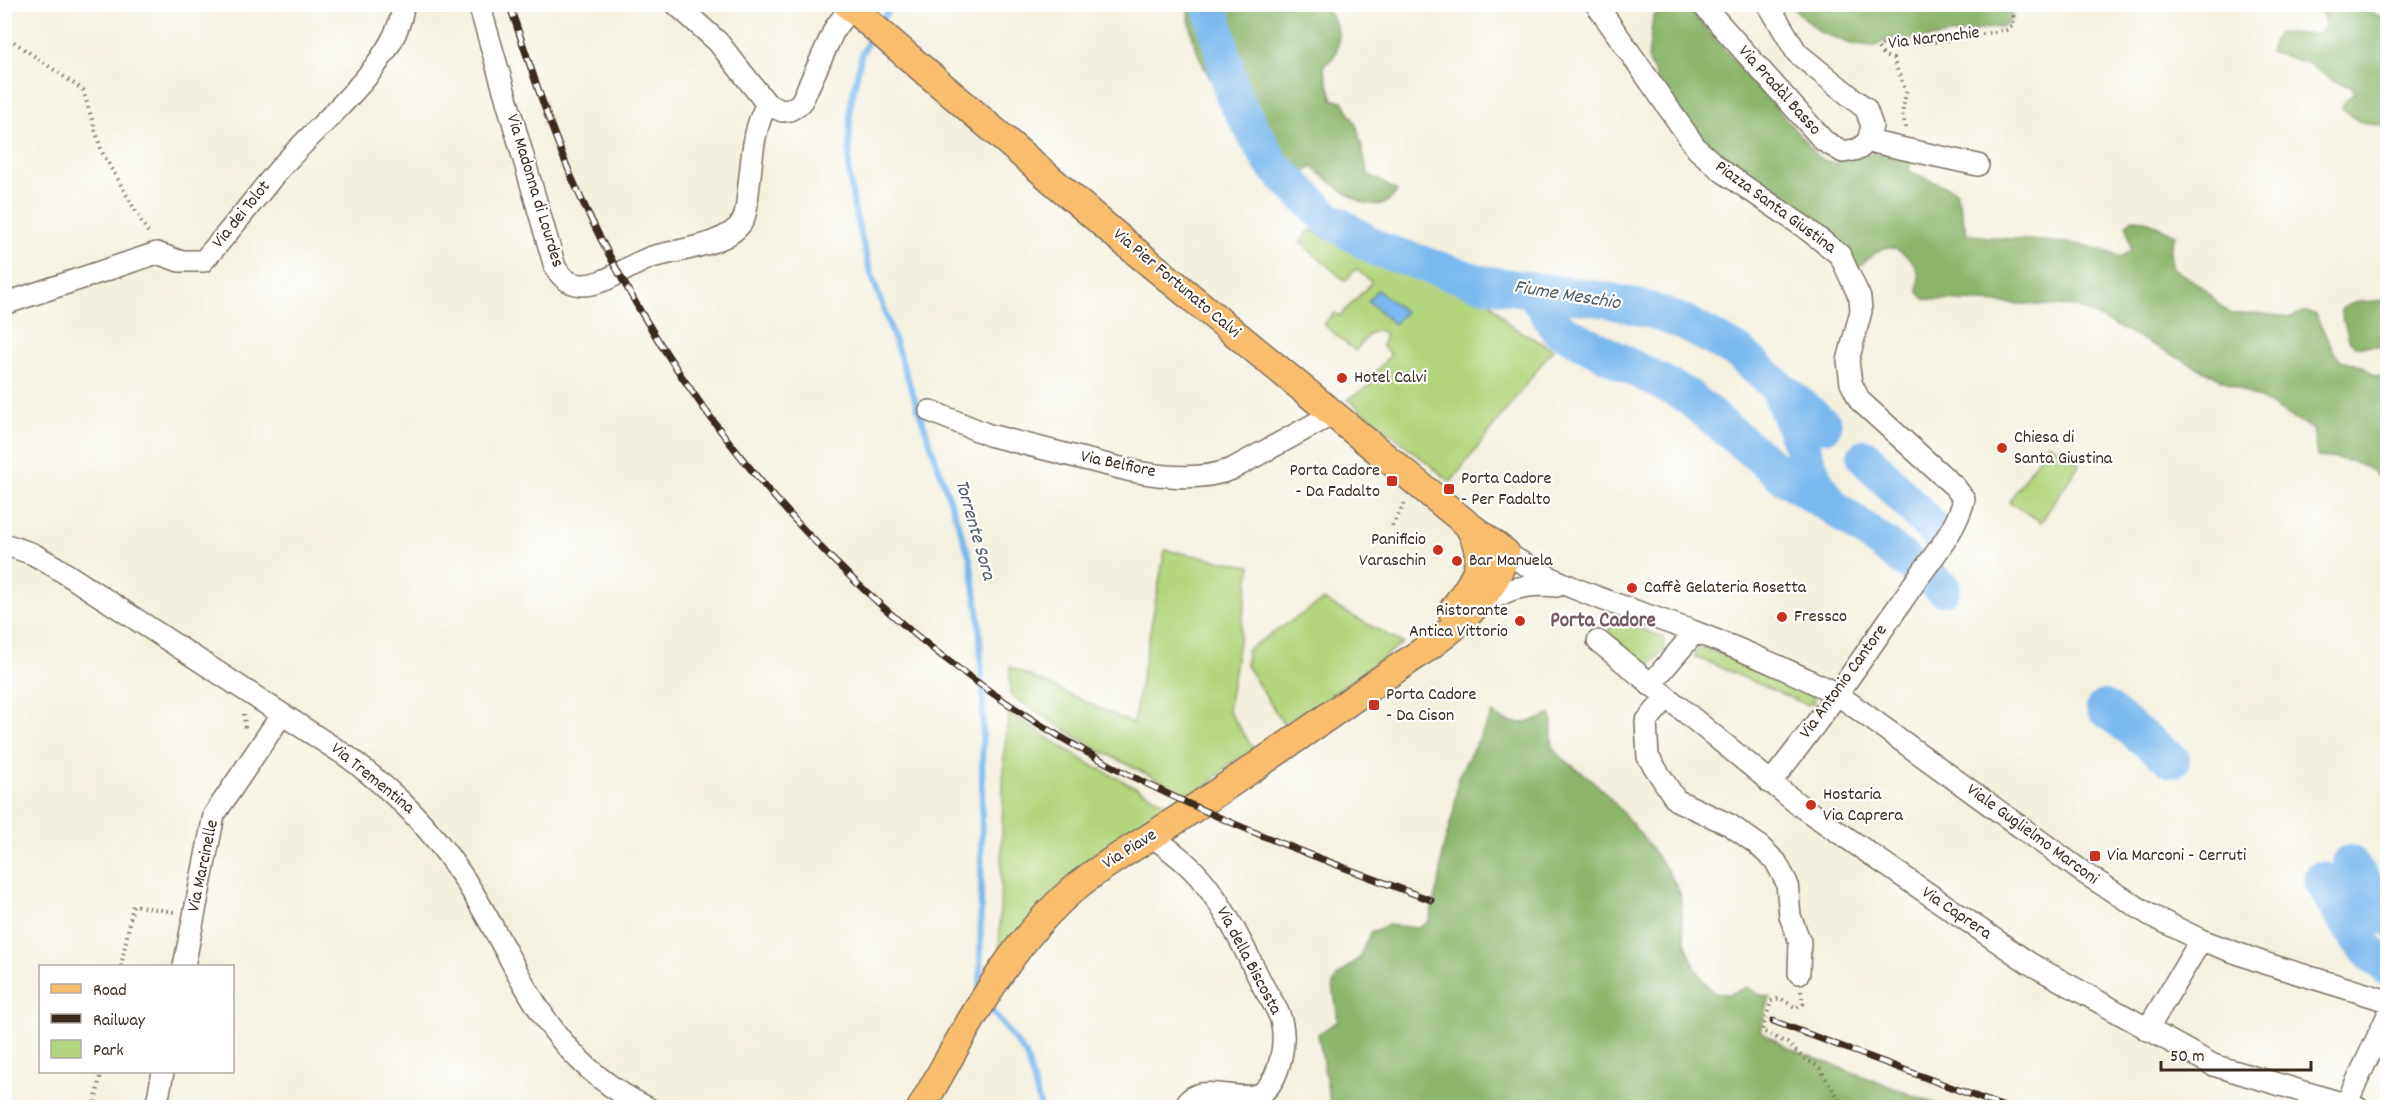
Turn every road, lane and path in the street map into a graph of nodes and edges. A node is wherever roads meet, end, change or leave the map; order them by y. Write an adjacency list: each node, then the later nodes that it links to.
1 (404, 4): 14 (street, Via dei Tolot)
2 (479, 4): 10 (street, Via Madonna di Lourdes)
3 (676, 4): 10 (street)
4 (1596, 4): 22 (street, Piazza Santa Giustina)
5 (1702, 4): 11 (street, Via Pradàl Basso)
6 (1768, 4): 11 (street)
7 (2012, 4): 12 (path, Via Naronchie)
8 (852, 10): 10 (street); 17 (main road, Via Pier Fortunato Calvi)
9 (4, 35): 14 (path)
10 (767, 104)
11 (1868, 141): 12 (street)
12 (1914, 152): 13 (street)
13 (1978, 165)
14 (157, 254): 15 (street)
15 (4, 304)
16 (930, 411): 17 (street, Via Belfiore)
17 (1333, 414): 19 (main road, Via Pier Fortunato Calvi)
18 (1407, 498): 20 (path)
19 (1467, 524): 23 (main road, Via Pier Fortunato Calvi); 24 (main road)
20 (1392, 526)
21 (4, 544): 32 (street, Via Trementina)
22 (1938, 547): 31 (street, Via Antonio Cantore)
23 (1506, 553): 24 (street, Via Piave); 25 (street); 26 (main road, Via Piave)
24 (1471, 584): 29 (main road, Via Piave)
25 (1567, 586): 26 (street); 27 (street, Viale Guglielmo Marconi)
26 (1469, 613): 29 (main road, Via Piave)
27 (1695, 632): 30 (street); 31 (street, Viale Guglielmo Marconi)
28 (1598, 640): 30 (street, Via Caprera)
29 (1407, 660): 34 (main road, Via Piave)
30 (1658, 692): 33 (street, Via Caprera); 37 (street)
31 (1837, 694): 33 (street, Via Antonio Cantore); 35 (street, Viale Guglielmo Marconi)
32 (282, 714): 36 (street, Via Marcinelle); 46 (street, Via Trementina)
33 (1770, 783): 40 (street, Via Caprera)
34 (1152, 836): 47 (main road, Via Piave); 48 (street, Via della Biscosta)
35 (2201, 940): 38 (street, Viale Guglielmo Marconi); 40 (street)
36 (184, 965)
37 (1799, 973): 49 (path)
38 (2388, 1000)
39 (2388, 1015): 43 (street)
40 (2147, 1030): 43 (street, Via Caprera)
41 (101, 1073): 44 (path)
42 (163, 1073): 45 (street)
43 (2352, 1106)
44 (94, 1107)
45 (156, 1107)
46 (648, 1107)
47 (921, 1107)
48 (1184, 1107)
49 (1844, 1107)

